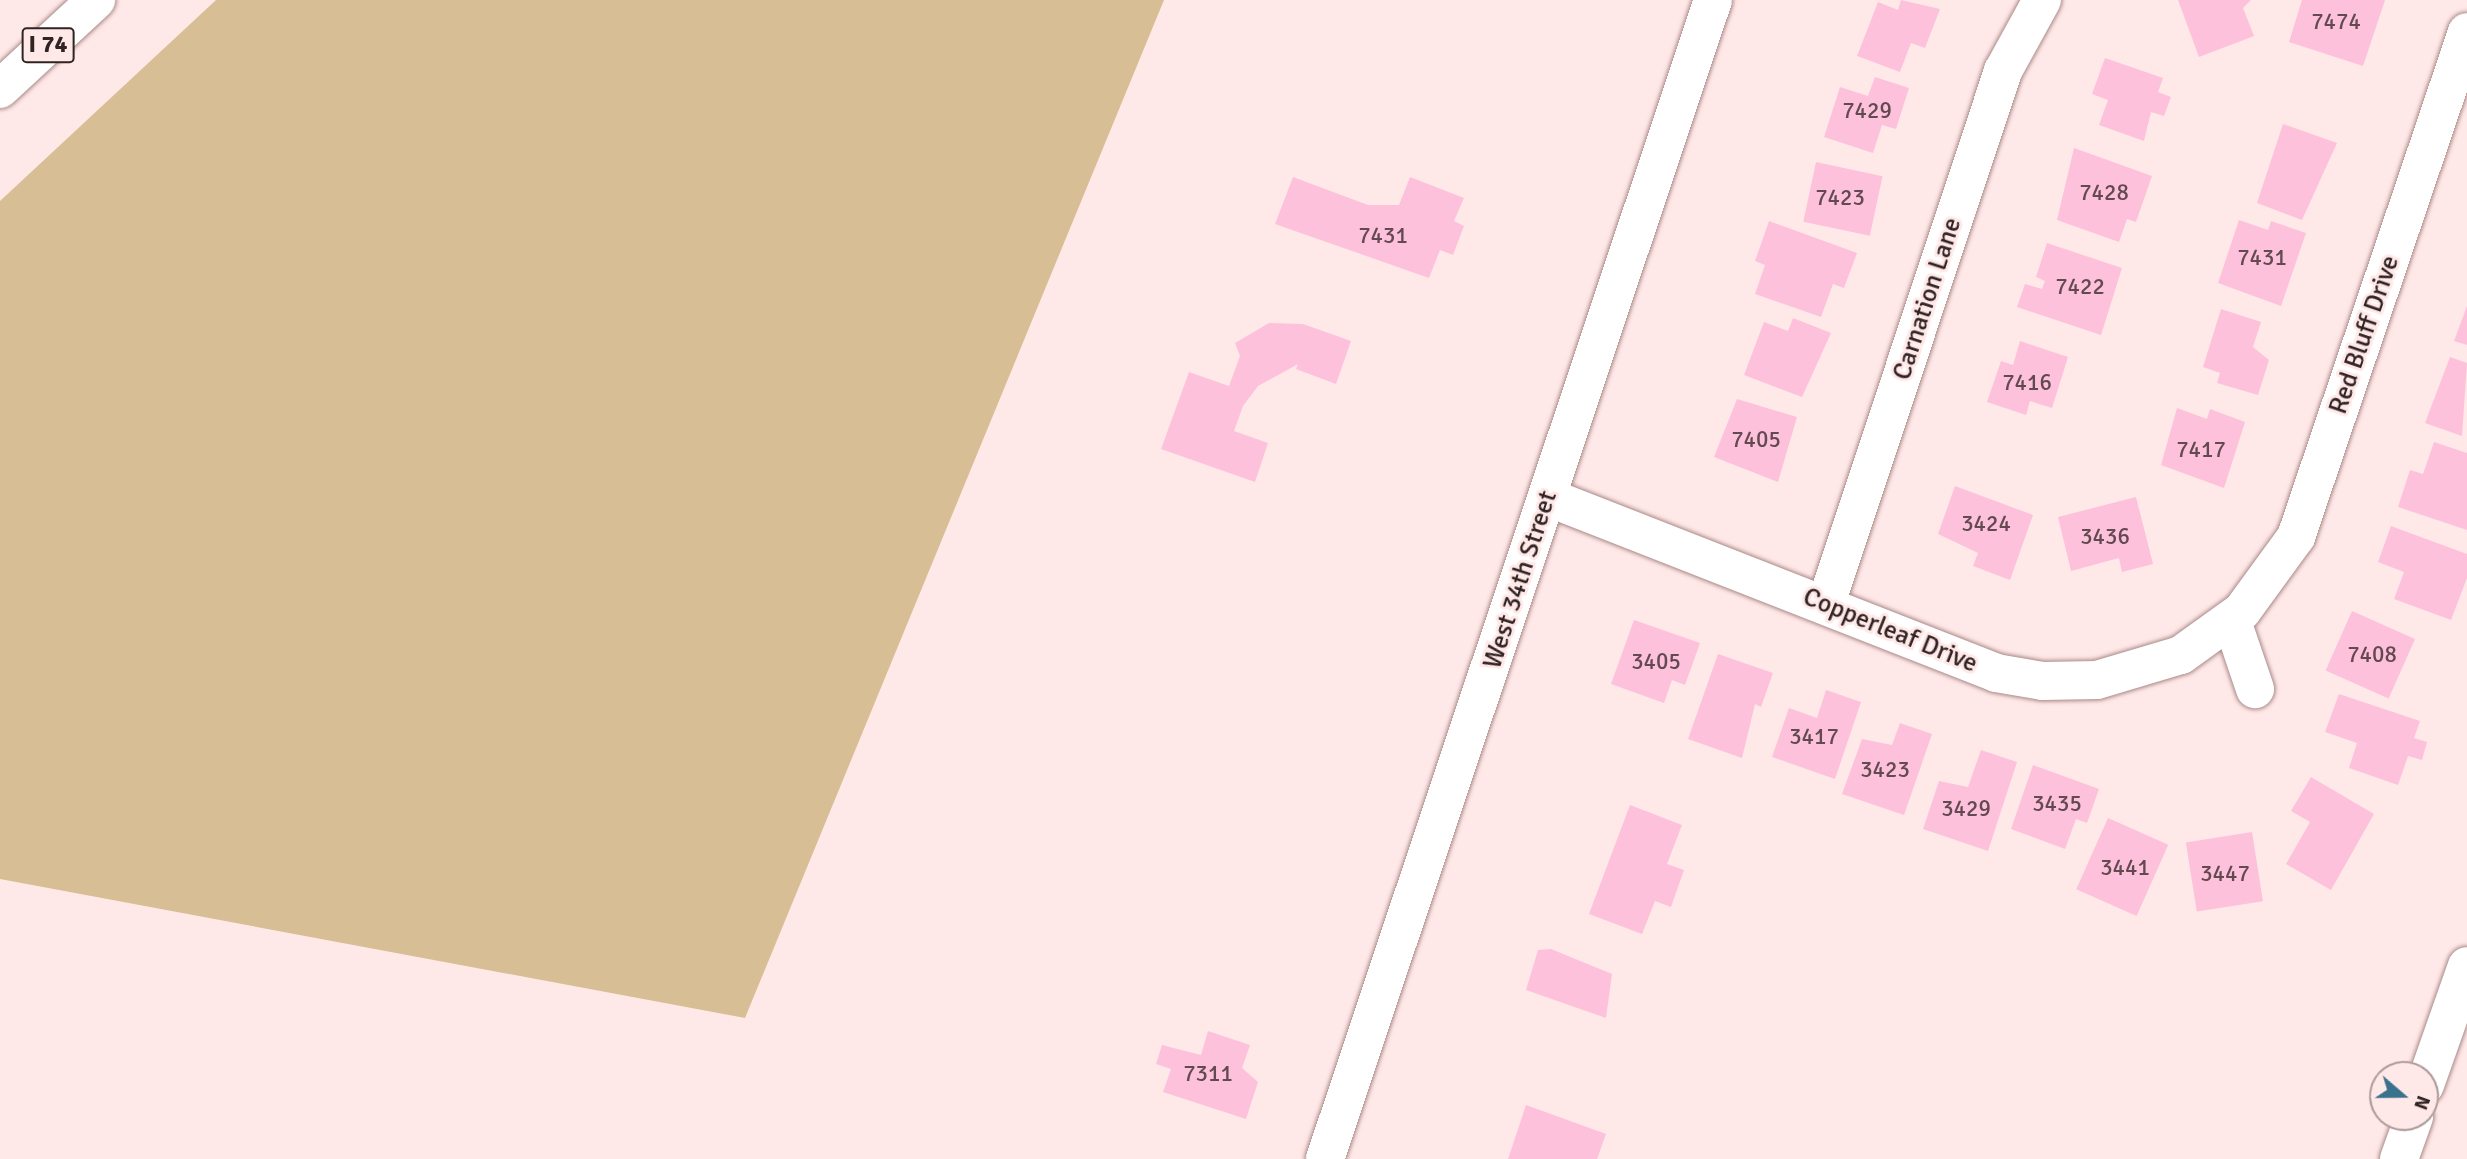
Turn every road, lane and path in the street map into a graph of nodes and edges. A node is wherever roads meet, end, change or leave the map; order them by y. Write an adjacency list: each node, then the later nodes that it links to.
1 (96, 0): 5 (main road, I 74)
2 (1713, 0): 6 (main road, West 34th Street)
3 (2042, 0): 7 (main road, Carnation Lane)
4 (2467, 32): 8 (main road, Red Bluff Drive)
5 (0, 89)
6 (1550, 498): 7 (main road, Copperleaf Drive); 13 (main road, West 34th Street)
7 (1826, 604): 8 (main road, Copperleaf Drive)
8 (2232, 621): 9 (main road)
9 (2255, 689)
10 (2467, 966): 11 (main road)
11 (2433, 1061)
12 (2409, 1131): 14 (main road)
13 (1325, 1159)
14 (2399, 1159)

